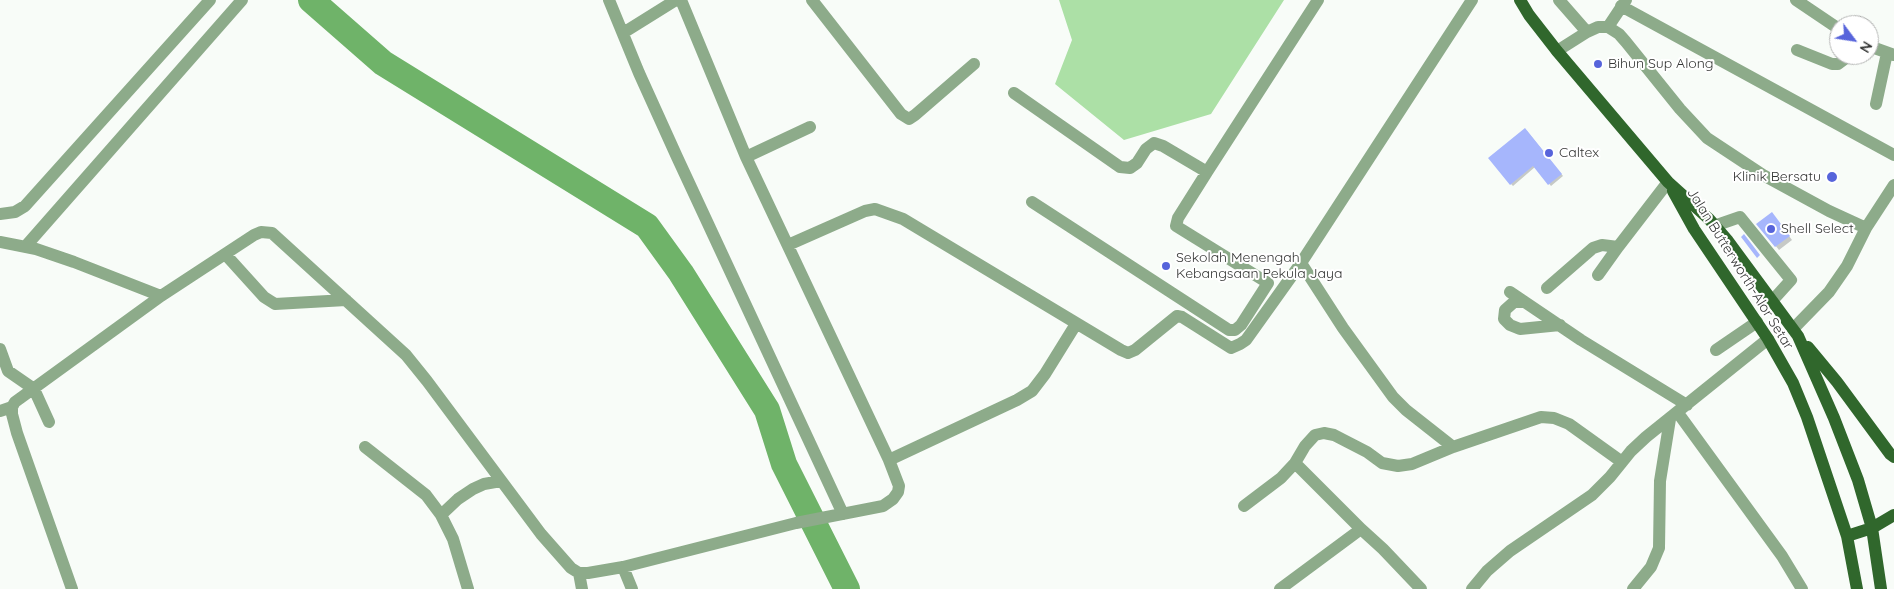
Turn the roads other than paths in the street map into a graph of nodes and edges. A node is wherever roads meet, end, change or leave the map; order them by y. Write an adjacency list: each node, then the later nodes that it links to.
1 (210, 0): 33 (street)
2 (242, 0): 38 (street)
3 (609, 0): 18 (street)
4 (676, 0): 18 (street)
5 (680, 0): 28 (street)
6 (812, 0): 23 (street)
7 (1318, 0): 29 (street)
8 (1472, 0): 41 (street)
9 (1513, 0): 14 (main road)
10 (1520, 0): 14 (main road)
11 (1559, 0): 17 (street)
12 (1796, 0): 15 (street)
13 (1624, 3): 16 (street); 27 (street)
14 (1529, 15): 20 (main road)
15 (1829, 22)
16 (1608, 28): 17 (street); 35 (street)
17 (1587, 32): 20 (street)
18 (623, 33): 68 (street)
19 (1797, 50): 22 (street)
20 (1558, 51): 30 (main road)
21 (1890, 54): 25 (street)
22 (1829, 63)
23 (974, 64)
24 (1014, 93): 29 (street)
25 (1876, 104)
26 (810, 127): 28 (street)
27 (1894, 155)
28 (746, 157): 37 (street)
29 (1207, 172): 32 (street)
30 (1668, 182): 34 (main road, Jalan Butterworth-Alor Setar); 39 (street); 49 (main road, Jalan Butterworth-Alor Setar)
31 (1894, 185): 35 (street)
32 (1032, 202)
33 (0, 214)
34 (1714, 226): 47 (main road, Jalan Butterworth-Alor Setar); 47 (street)
35 (1866, 228): 52 (street)
36 (0, 242): 38 (street)
37 (788, 245): 50 (street); 63 (street)
38 (24, 247): 45 (street)
39 (1618, 247): 42 (street); 43 (street)
40 (226, 255): 45 (street); 46 (street); 46 (street)
41 (1302, 263): 50 (street); 61 (street)
42 (1598, 275)
43 (1547, 288)
44 (1510, 292): 48 (street)
45 (161, 296): 56 (street)
46 (346, 300): 66 (street)
47 (1772, 301): 52 (main road, Jalan Butterworth-Alor Setar)
48 (1525, 302): 51 (street); 51 (street)
49 (1757, 322): 53 (main road, Jalan Butterworth-Alor Setar); 55 (street)
50 (1076, 324): 63 (street)
51 (1560, 325): 58 (street)
52 (1796, 333): 62 (main road); 71 (main road, Jalan Butterworth-Alor Setar)
53 (1768, 339): 58 (street); 73 (main road, Jalan Butterworth-Alor Setar)
54 (0, 349): 56 (street)
55 (1716, 350)
56 (34, 389): 57 (street); 59 (street)
57 (6, 409): 76 (street)
58 (1678, 412): 64 (street); 83 (street); 84 (street)
59 (49, 422)
60 (365, 446): 69 (street)
61 (1453, 446): 64 (street); 65 (street)
62 (1894, 457)
63 (888, 460): 68 (street)
64 (1622, 462): 82 (street)
65 (1295, 464): 67 (street); 72 (street)
66 (501, 481): 69 (street); 75 (street)
67 (1244, 506)
68 (843, 514): 74 (street)
69 (441, 515): 77 (street)
70 (1894, 516): 71 (main road)
71 (1872, 528): 73 (main road); 86 (main road, Jalan Butterworth-Alor Setar)
72 (1360, 529): 80 (street); 81 (street)
73 (1847, 536): 85 (main road, Jalan Butterworth-Alor Setar)
74 (623, 567): 75 (street); 79 (street)
75 (578, 573): 78 (street)
76 (72, 589)
77 (468, 589)
78 (582, 589)
79 (632, 589)
80 (1280, 589)
81 (1421, 589)
82 (1472, 589)
83 (1633, 589)
84 (1802, 589)
85 (1857, 589)
86 (1881, 589)

